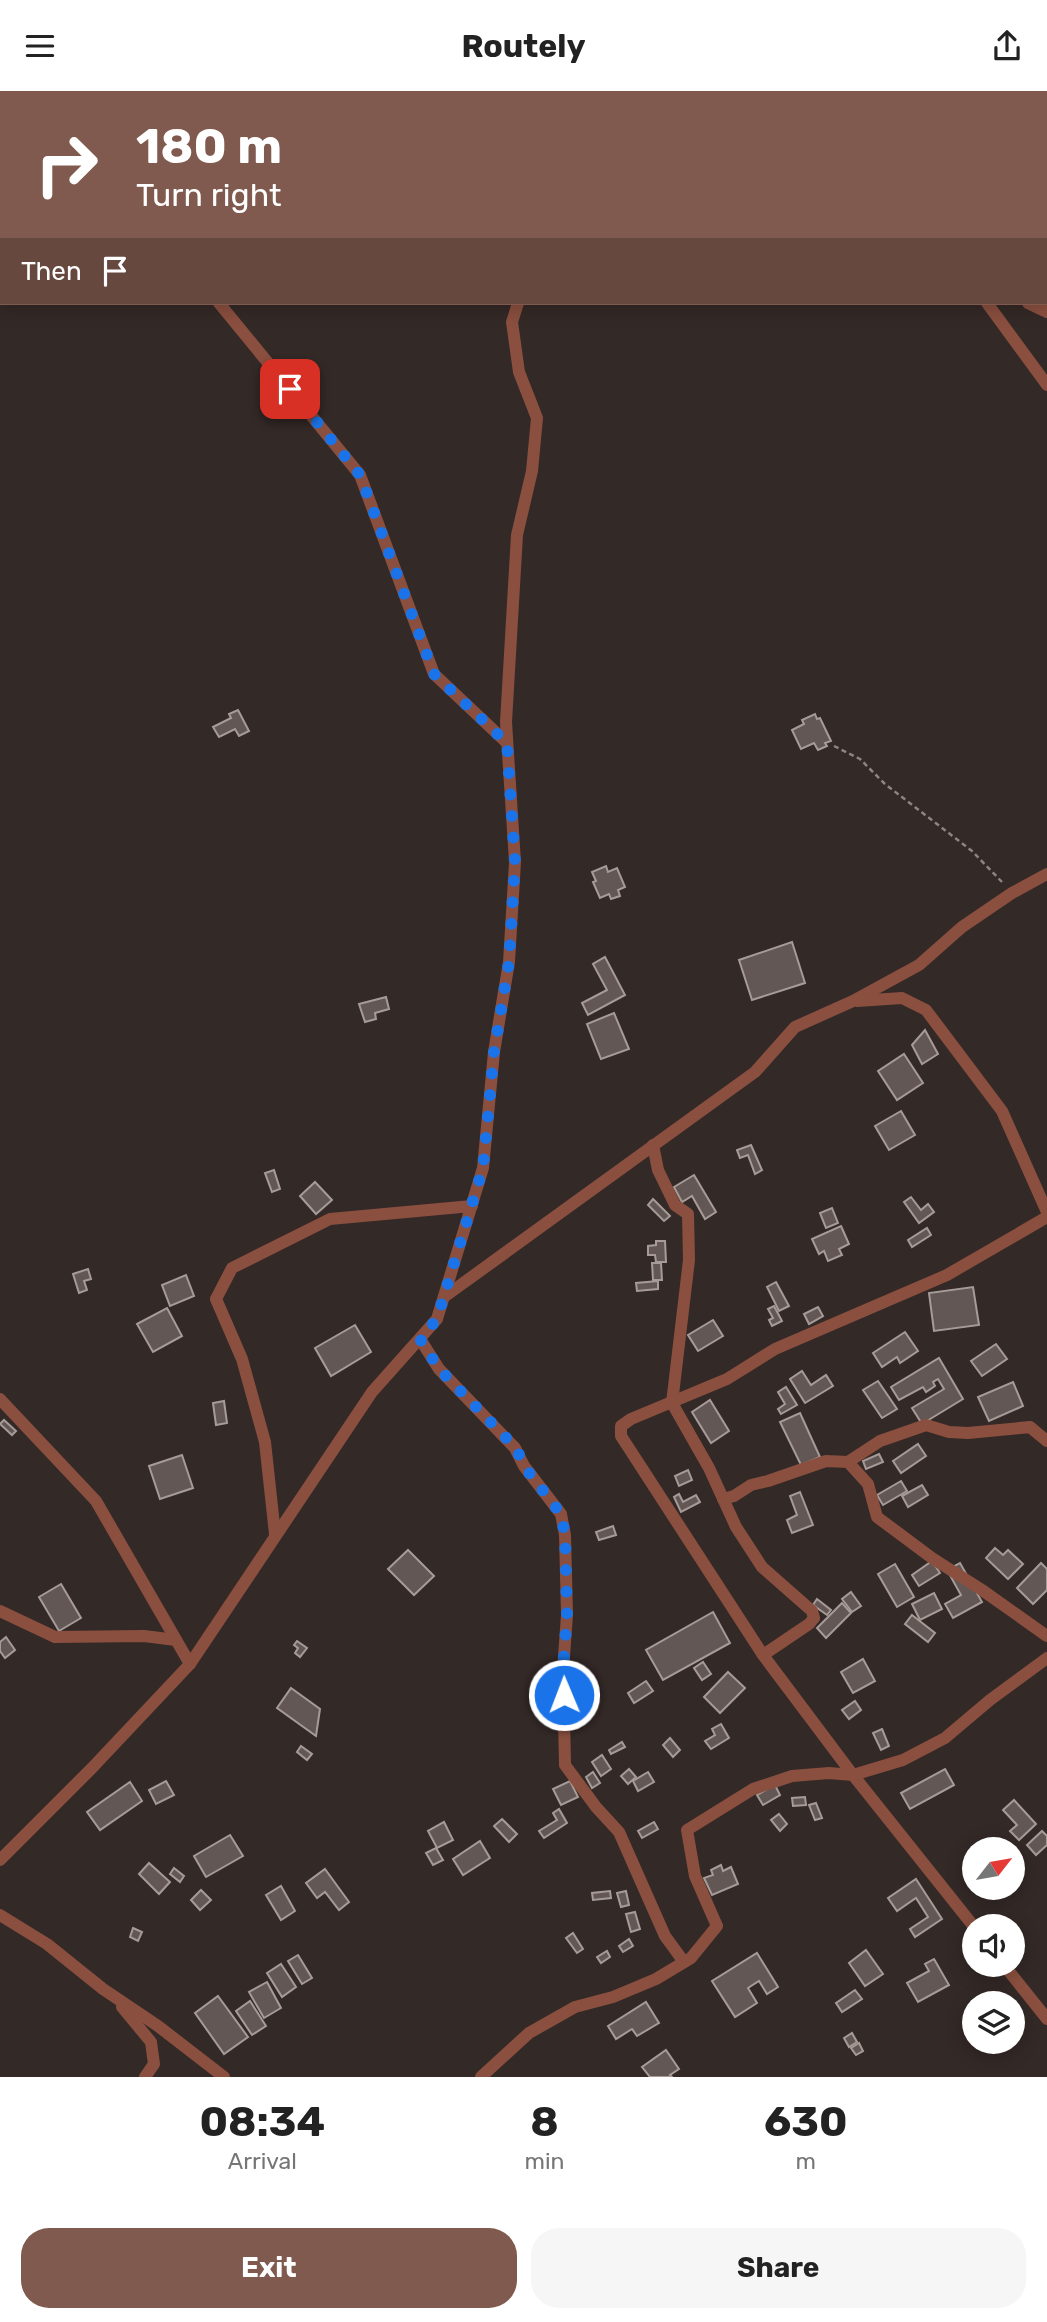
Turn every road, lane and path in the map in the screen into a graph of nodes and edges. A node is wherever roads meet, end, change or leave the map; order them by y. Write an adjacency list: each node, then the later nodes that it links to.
1 (221, 305): 5 (street)
2 (517, 305): 5 (street)
3 (988, 305): 4 (street)
4 (1047, 385)
5 (507, 743): 11 (street)
6 (834, 746): 8 (path)
7 (1047, 874): 8 (street)
8 (1012, 893): 9 (street)
9 (853, 1001): 10 (street); 12 (street)
10 (653, 1145): 13 (street); 16 (street)
11 (472, 1206): 13 (street); 20 (street)
12 (1047, 1215): 16 (street)
13 (444, 1297): 14 (street)
14 (420, 1339): 20 (street); 31 (street)
15 (0, 1399): 23 (street)
16 (672, 1403): 19 (street); 24 (street)
17 (1047, 1441): 18 (street)
18 (848, 1462): 19 (street); 22 (street)
19 (723, 1499): 24 (street)
20 (275, 1534): 26 (street)
21 (0, 1611): 23 (street)
22 (1047, 1636)
23 (176, 1640): 26 (street)
24 (763, 1655): 27 (street)
25 (1047, 1658): 27 (street)
26 (190, 1664): 28 (street)
27 (853, 1776): 29 (street); 31 (street)
28 (0, 1860)
29 (964, 1914)
30 (0, 1915): 33 (street)
31 (684, 1962): 37 (street)
32 (1014, 1977): 34 (street)
33 (114, 1996): 35 (street); 36 (street)
34 (1047, 2019)
35 (145, 2077)
36 (224, 2077)
37 (481, 2077)

